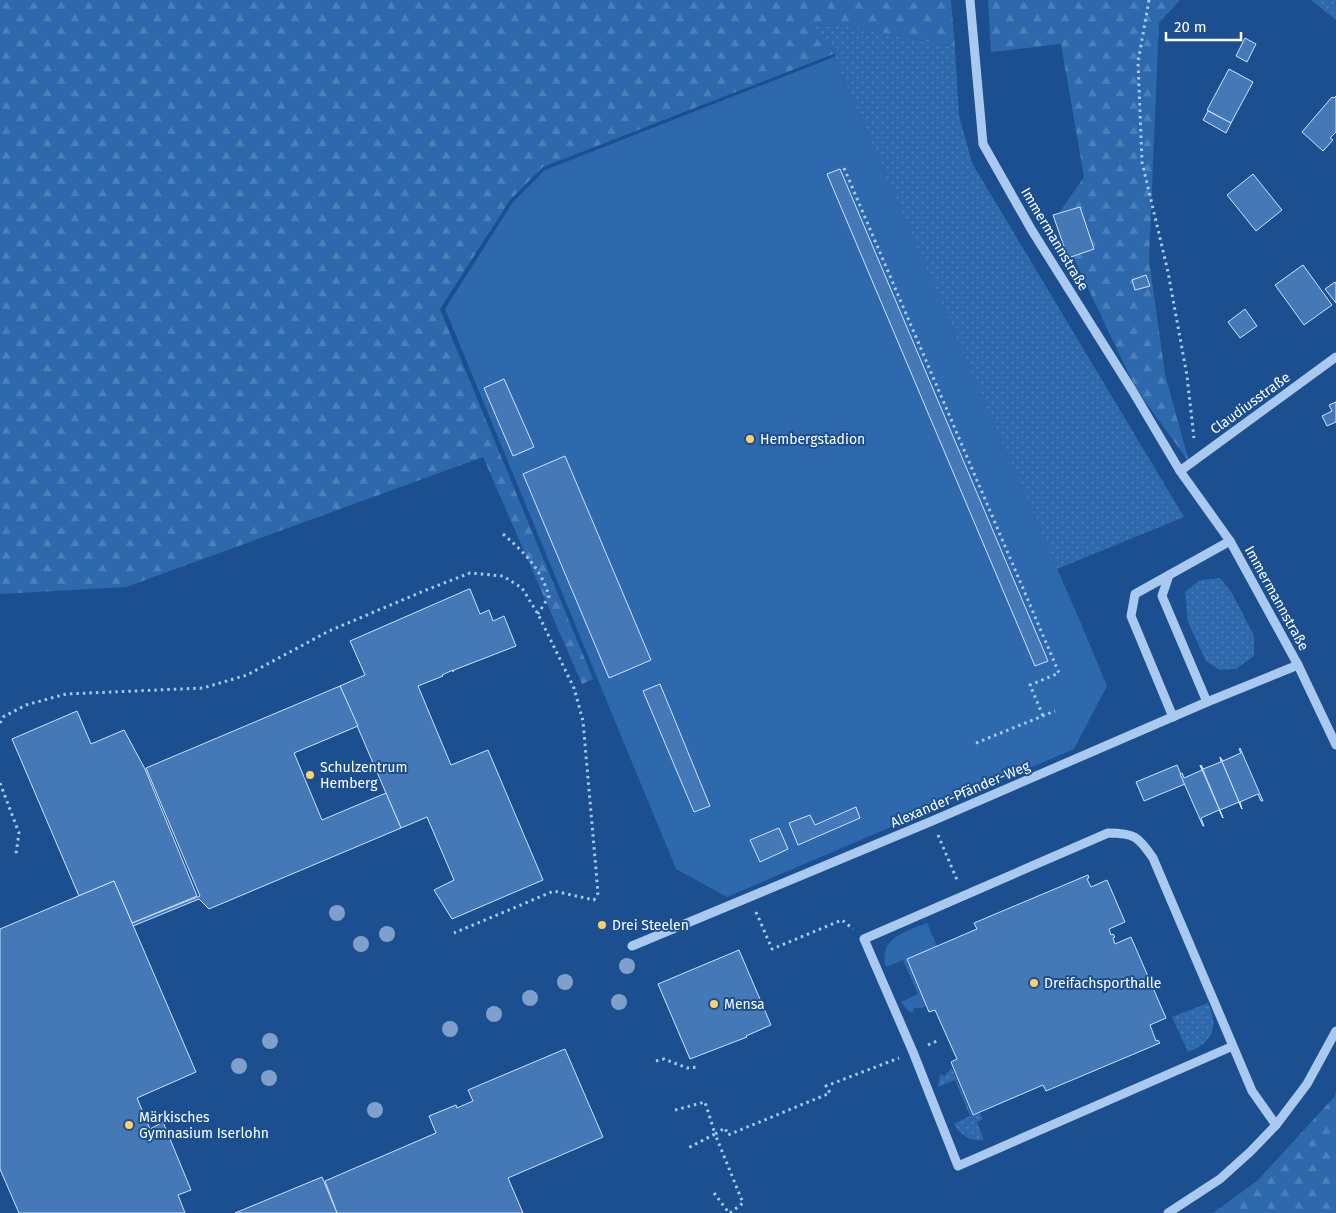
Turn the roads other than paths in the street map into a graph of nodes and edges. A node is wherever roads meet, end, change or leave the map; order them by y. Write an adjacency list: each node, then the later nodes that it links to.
1 (970, 0): 3 (street, Immermannstraße)
2 (1336, 357): 3 (street, Claudiusstraße)
3 (1180, 471): 4 (street, Immermannstraße)
4 (1230, 541): 5 (street); 6 (street, Immermannstraße)
5 (1169, 575): 7 (street); 8 (street)
6 (1298, 665): 7 (street, Alexander-Pfänder-Weg); 9 (street, Immermannstraße)
7 (1207, 702): 8 (street, Alexander-Pfänder-Weg)
8 (1173, 717): 10 (street, Alexander-Pfänder-Weg)
9 (1336, 746)
10 (632, 946)
11 (1336, 1031): 13 (street)
12 (1233, 1046): 12 (street); 13 (street)
13 (1276, 1125): 14 (street)
14 (1168, 1213)

